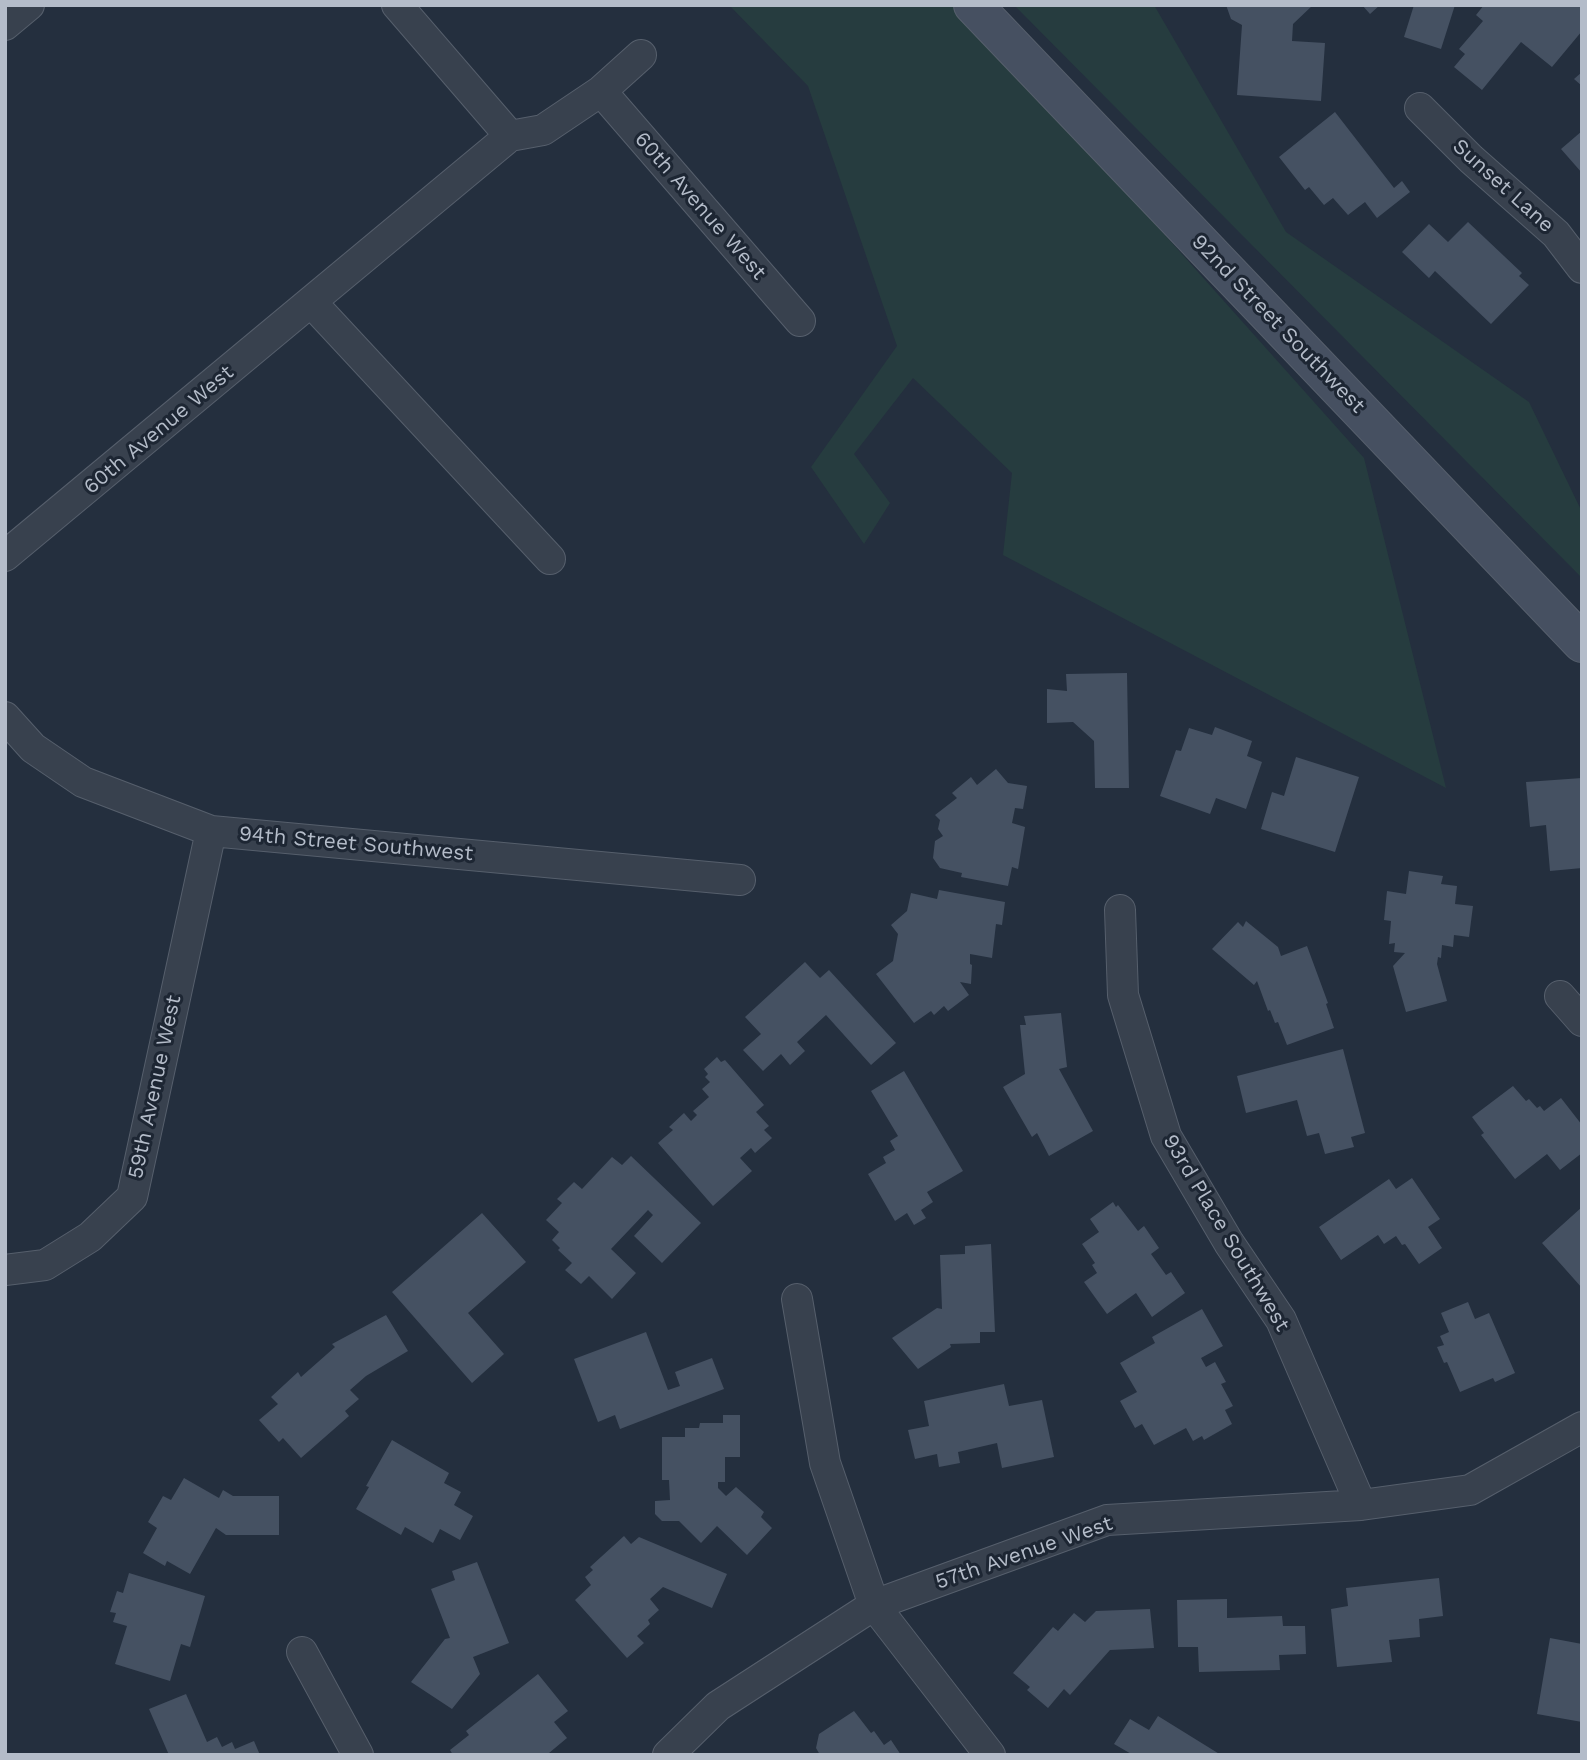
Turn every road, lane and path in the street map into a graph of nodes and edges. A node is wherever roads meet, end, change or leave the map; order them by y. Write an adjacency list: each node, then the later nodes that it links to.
1 (29, 5): 4 (street)
2 (397, 5): 8 (street)
3 (973, 5): 14 (street, 92nd Street Southwest)
4 (5, 25)
5 (641, 55): 6 (street, 60th Avenue West)
6 (601, 90): 8 (street, 60th Avenue West); 11 (street, 60th Avenue West)
7 (1420, 108): 9 (street, Sunset Lane)
8 (510, 136): 10 (street, 60th Avenue West)
9 (1582, 268)
10 (312, 303): 12 (street, 60th Avenue West); 13 (street)
11 (800, 321)
12 (5, 556)
13 (550, 559)
14 (1582, 643)
15 (5, 717): 16 (street, 94th Street Southwest)
16 (211, 831): 17 (street, 94th Street Southwest); 21 (street, 59th Avenue West)
17 (740, 880)
18 (1120, 910): 24 (street, 93rd Place Southwest)
19 (1560, 996): 20 (street)
20 (1582, 1021)
21 (5, 1270)
22 (797, 1299): 25 (street)
23 (1582, 1427): 24 (street, 57th Avenue West)
24 (1361, 1505): 25 (street, 57th Avenue West)
25 (874, 1605): 28 (street, 57th Avenue West); 29 (street)
26 (302, 1652): 27 (street)
27 (358, 1755)
28 (668, 1755)
29 (990, 1755)

